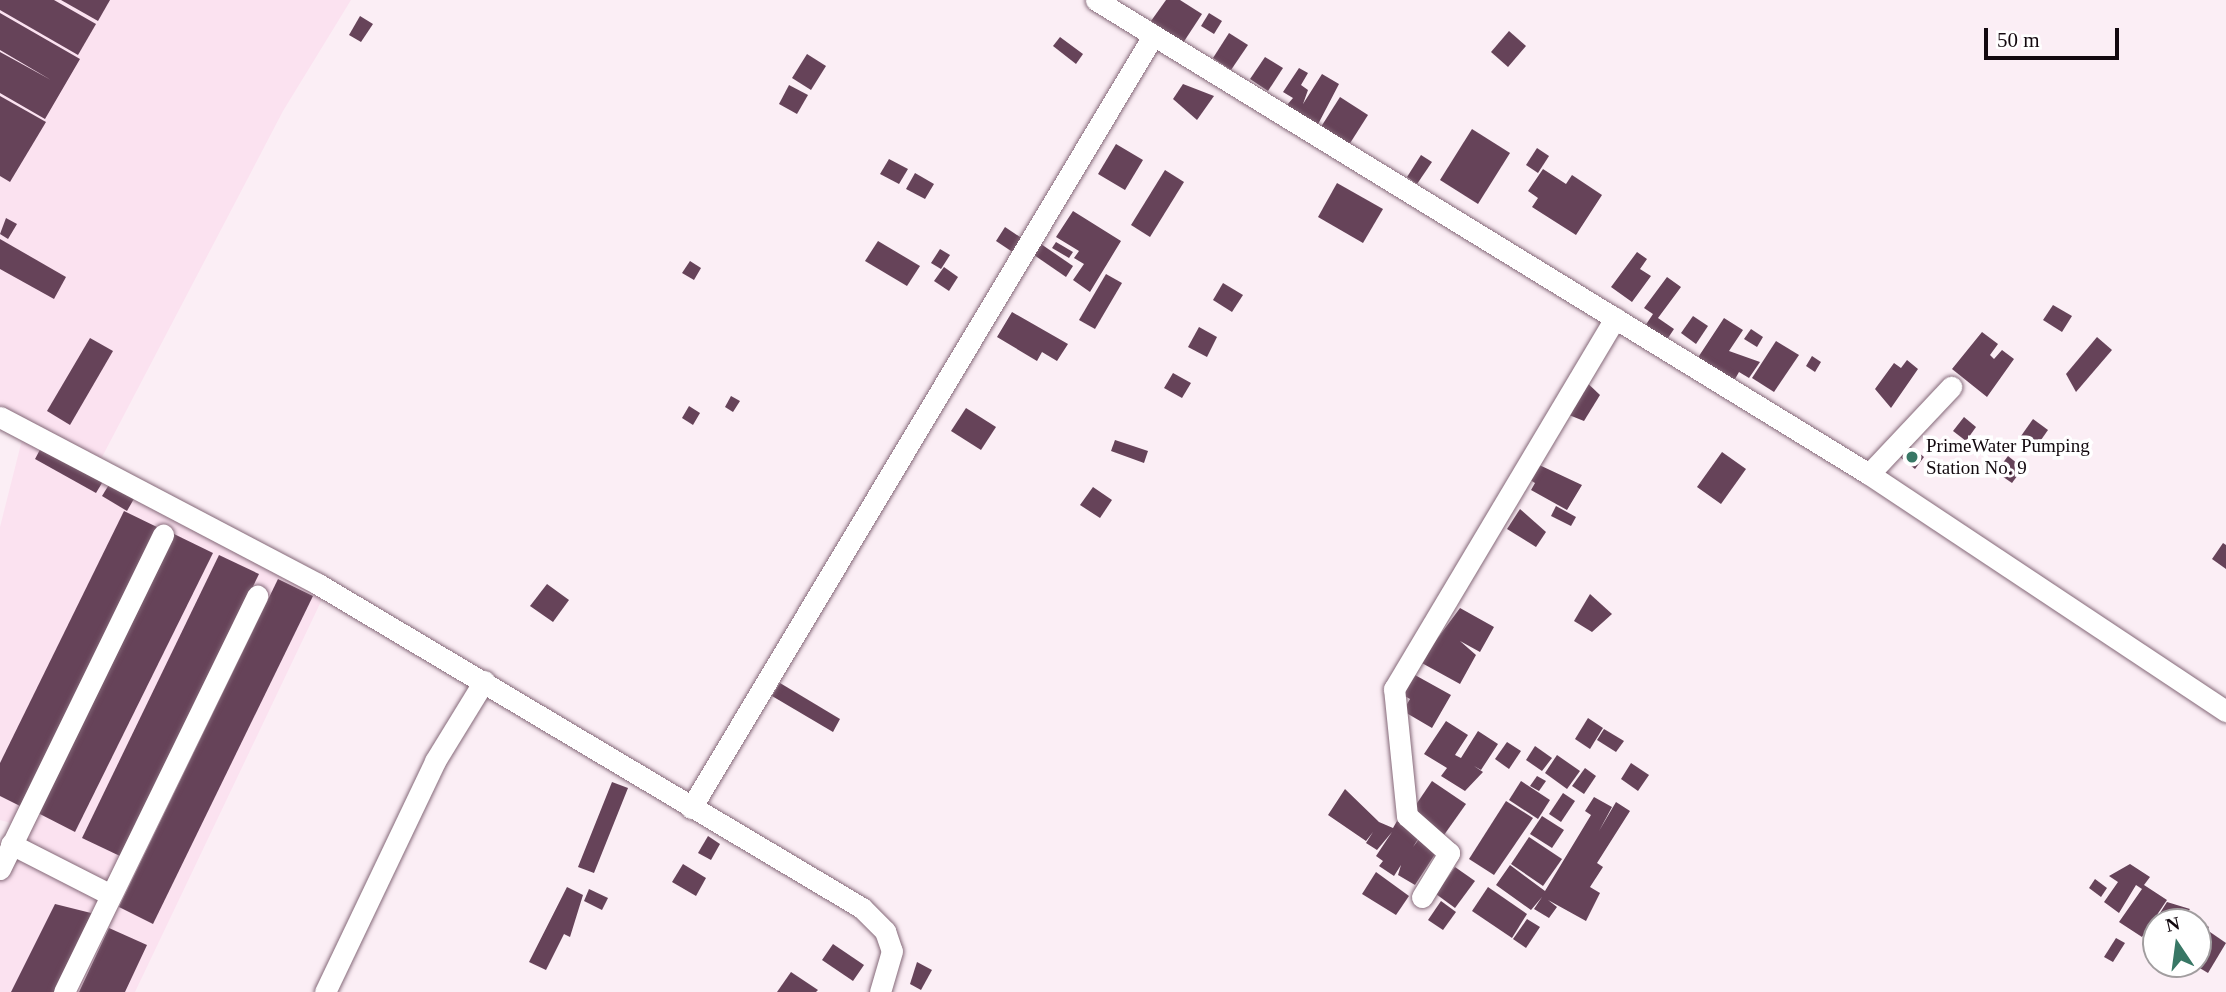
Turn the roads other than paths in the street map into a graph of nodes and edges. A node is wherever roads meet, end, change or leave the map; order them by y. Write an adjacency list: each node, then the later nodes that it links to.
1 (1096, 0): 2 (street)
2 (1151, 39): 3 (street); 11 (street)
3 (1615, 318): 6 (street); 15 (street)
4 (1951, 387): 6 (street)
5 (0, 417): 9 (street)
6 (1869, 474): 10 (street)
7 (163, 535): 12 (street)
8 (257, 596): 14 (street)
9 (484, 681): 11 (street); 17 (street)
10 (2226, 711)
11 (691, 808): 18 (street)
12 (11, 844): 13 (street); 14 (street)
13 (0, 869)
14 (111, 895): 16 (street)
15 (1422, 897)
16 (64, 992)
17 (325, 992)
18 (880, 992)

